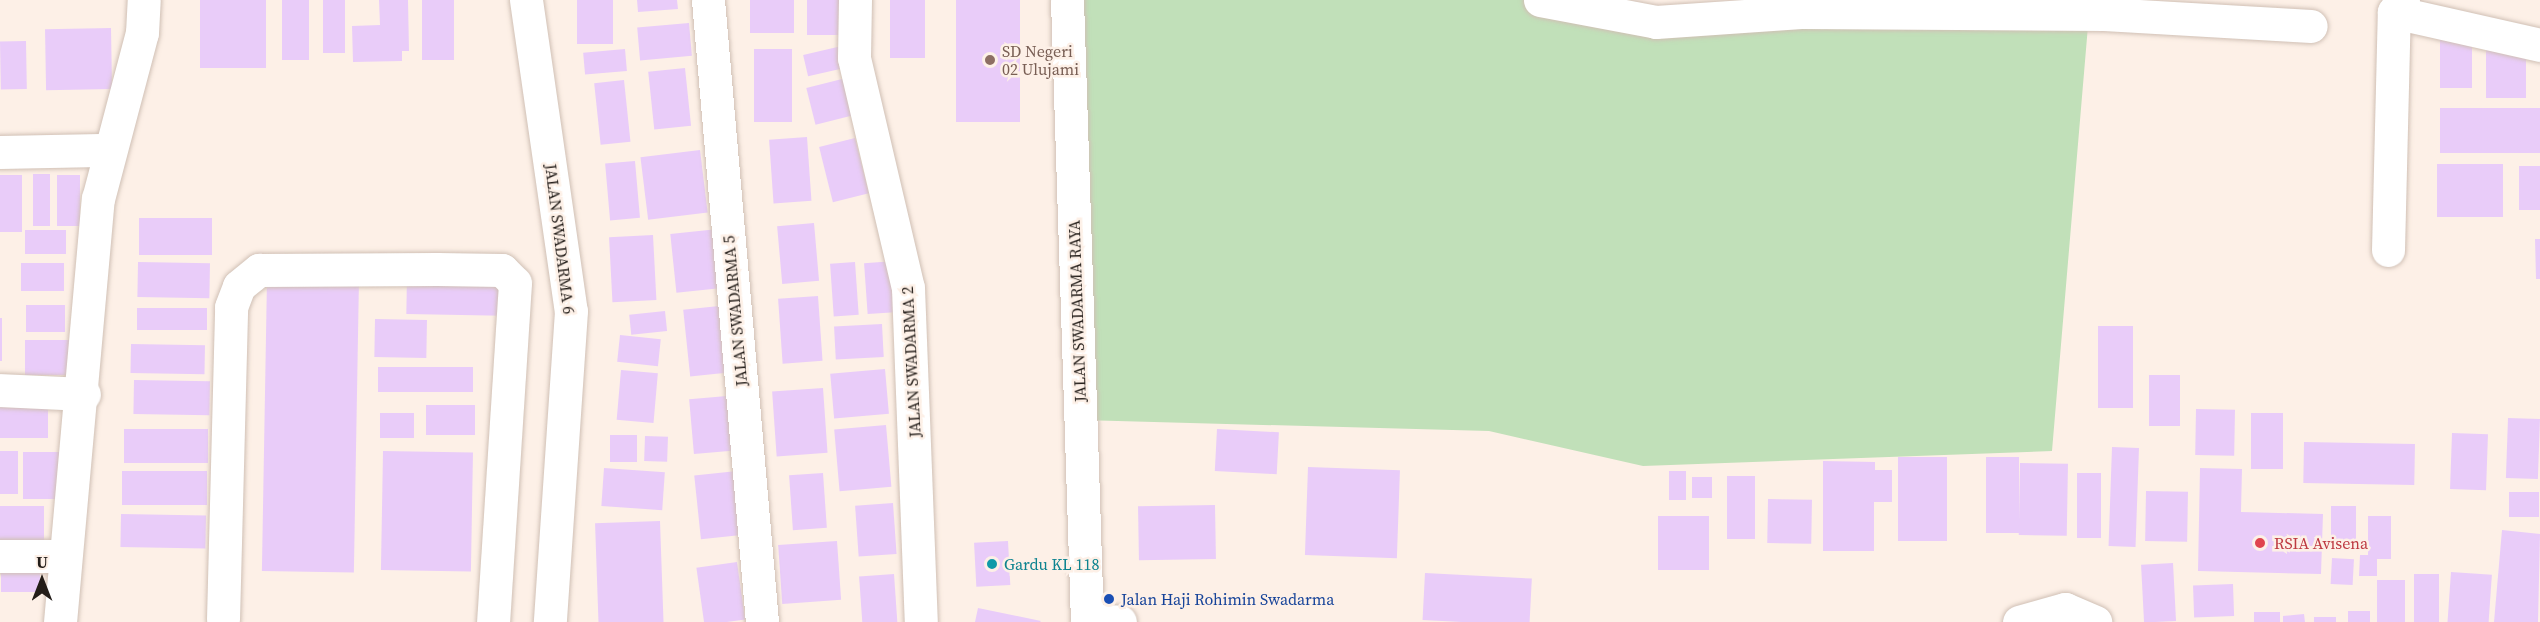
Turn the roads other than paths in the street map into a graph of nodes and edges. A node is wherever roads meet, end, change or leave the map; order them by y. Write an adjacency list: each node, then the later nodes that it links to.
1 (144, 0): 11 (street)
2 (526, 0): 22 (street, JALAN SWADARMA 6)
3 (708, 0): 23 (street, JALAN SWADARMA 5)
4 (855, 0): 24 (street, JALAN SWADARMA 2)
5 (1067, 0): 19 (street, JALAN SWADARMA RAYA)
6 (1540, 0): 8 (street)
7 (2399, 6): 10 (street); 13 (street)
8 (2105, 7): 9 (street)
9 (2311, 26)
10 (2540, 45)
11 (109, 150): 12 (street); 15 (street)
12 (0, 152)
13 (2388, 250)
14 (0, 390): 15 (street)
15 (84, 394): 17 (street)
16 (0, 556): 17 (street)
17 (64, 556): 20 (street)
18 (223, 619): 21 (street)
19 (1088, 621): 25 (street)
20 (60, 622)
21 (493, 622)
22 (550, 622)
23 (762, 622)
24 (921, 622)
25 (1120, 622)
26 (2019, 622): 27 (street)
27 (2096, 622)

